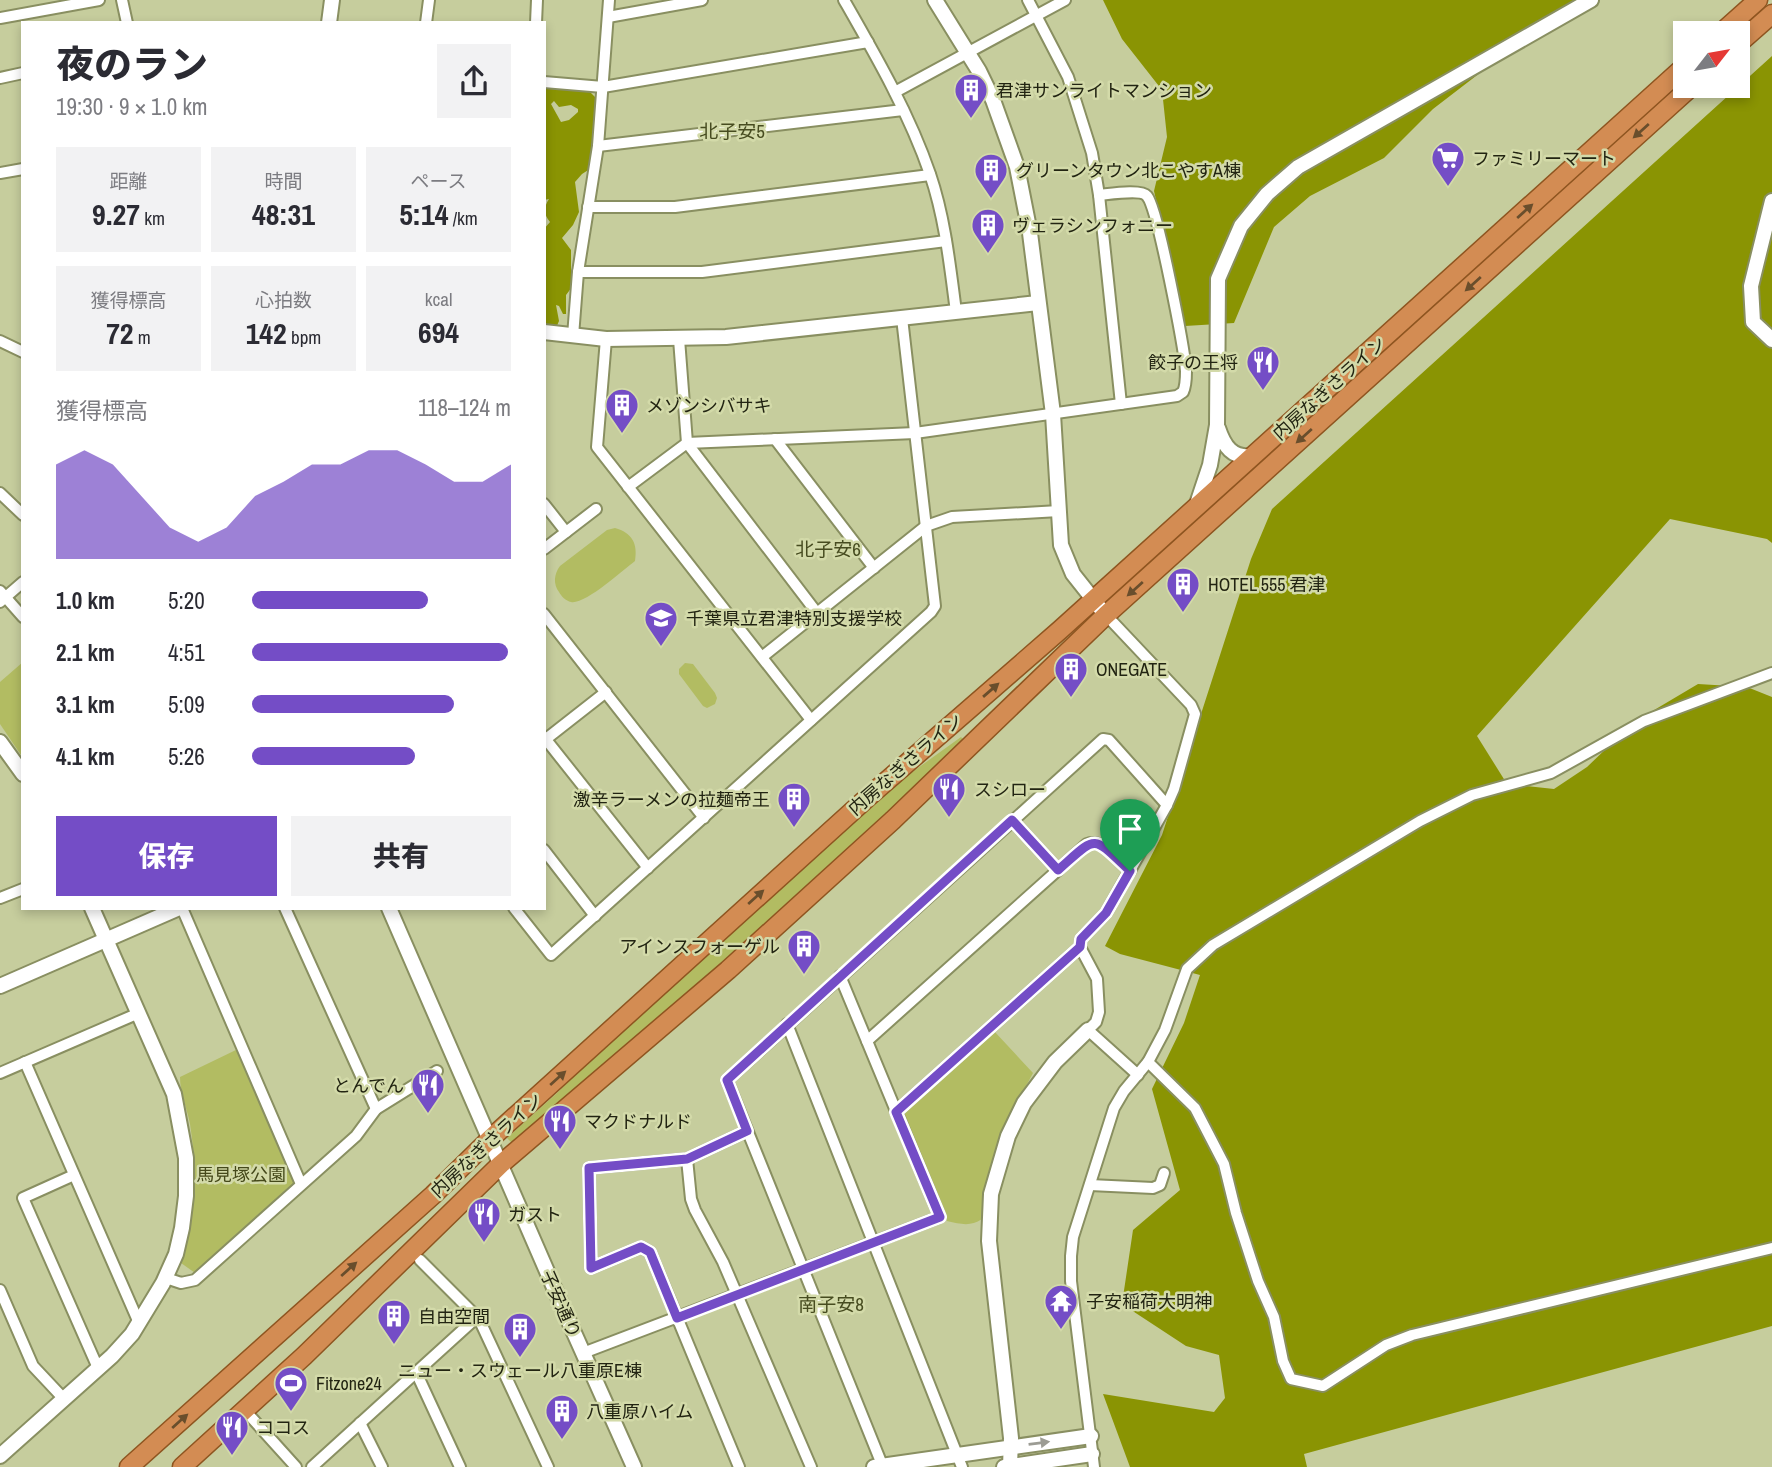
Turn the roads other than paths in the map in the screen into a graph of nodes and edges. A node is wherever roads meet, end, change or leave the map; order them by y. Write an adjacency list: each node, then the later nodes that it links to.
1 (99, 0): 17 (street)
2 (122, 0): 18 (street)
3 (332, 0): 19 (street)
4 (429, 0): 20 (street)
5 (537, 0): 21 (street)
6 (609, 0): 16 (street)
7 (702, 0): 16 (street)
8 (844, 0): 24 (street)
9 (935, 0): 25 (street)
10 (1028, 0): 15 (street)
11 (1065, 0): 15 (street)
12 (1591, 0): 55 (street)
13 (1758, 0): 22 (highway)
14 (1772, 13): 23 (highway)
15 (1037, 15): 25 (street); 38 (street)
16 (608, 17): 30 (street)
17 (0, 18)
18 (127, 21)
19 (329, 21)
20 (426, 21)
21 (536, 21)
22 (1734, 21)
23 (1750, 33)
24 (868, 42): 30 (street); 31 (street)
25 (968, 53): 31 (street); 43 (street)
26 (21, 73): 28 (street)
27 (1673, 77): 59 (highway, 内房なぎさライン, one-way to 27)
28 (0, 78)
29 (546, 82): 30 (street)
30 (603, 88): 34 (street)
31 (895, 92): 33 (street)
32 (1679, 98): 76 (highway, 内房なぎさライン, one-way to 76)
33 (903, 110): 34 (street); 37 (street)
34 (598, 146): 40 (street)
35 (21, 169): 36 (street)
36 (0, 173)
37 (930, 175): 40 (street); 41 (street)
38 (1100, 195): 53 (street); 53 (street)
39 (1772, 201): 50 (street)
40 (588, 207): 42 (street)
41 (946, 241): 42 (street); 44 (street)
42 (578, 272): 47 (street)
43 (1038, 303): 44 (street); 54 (street)
44 (956, 312): 45 (street)
45 (902, 318): 49 (street); 56 (street)
46 (546, 332): 47 (street)
47 (573, 336): 48 (street)
48 (606, 339): 49 (street); 60 (street)
49 (679, 339): 58 (street)
50 (1772, 340)
51 (0, 341): 52 (street)
52 (21, 351)
53 (1121, 404): 54 (street)
54 (1053, 414): 56 (street); 65 (street)
55 (1217, 425): 59 (street); 63 (street)
56 (915, 432): 57 (street); 67 (street)
57 (775, 439): 58 (street); 70 (street)
58 (687, 443): 60 (street); 74 (street)
59 (1253, 456): 63 (highway, 内房なぎさライン)
60 (628, 487): 78 (street)
61 (0, 493): 66 (street)
62 (546, 507): 68 (street)
63 (1196, 508): 73 (highway, 内房なぎさライン)
64 (596, 509): 68 (street)
65 (1059, 511): 67 (street); 73 (street)
66 (21, 513)
67 (926, 526): 70 (street); 81 (street)
68 (566, 532): 69 (street)
69 (546, 547)
70 (874, 568): 74 (street)
71 (21, 583): 72 (street)
72 (2, 596): 75 (street)
73 (1092, 600): 76 (street); 118 (highway, 内房なぎさライン, one-way to 73)
74 (817, 614): 78 (street)
75 (21, 615)
76 (1106, 615): 86 (street); 120 (highway, 内房なぎさライン)
77 (546, 617): 80 (street)
78 (762, 657): 81 (street)
79 (1772, 673): 111 (street)
80 (606, 692): 82 (street); 87 (street)
81 (811, 720): 87 (street)
82 (546, 737)
83 (546, 739): 90 (street)
84 (0, 742): 85 (street)
85 (21, 771)
86 (1167, 805): 88 (street); 92 (street)
87 (704, 818): 90 (street)
88 (1012, 820): 91 (street); 104 (street)
89 (546, 853): 101 (street)
90 (649, 868): 101 (street)
91 (1058, 870): 92 (street); 109 (street)
92 (1130, 871): 103 (street)
93 (21, 890): 94 (street)
94 (0, 898)
95 (93, 910): 102 (street)
96 (176, 910): 102 (street)
97 (182, 910): 123 (street)
98 (286, 910): 115 (street)
99 (390, 910): 118 (street, 子安通り)
100 (516, 910): 101 (street)
101 (595, 916)
102 (106, 940): 105 (street); 106 (street)
103 (1080, 947): 108 (street); 116 (street)
104 (840, 976): 107 (street); 109 (street)
105 (0, 986)
106 (139, 1013): 110 (street); 129 (street)
107 (788, 1024): 117 (street); 125 (street)
108 (1088, 1030): 114 (street); 142 (street)
109 (867, 1041): 116 (street)
110 (25, 1062): 113 (street); 122 (street)
111 (1148, 1062): 114 (street); 126 (street)
112 (437, 1071): 115 (street)
113 (0, 1073)
114 (1138, 1075): 124 (street)
115 (376, 1109): 123 (street)
116 (896, 1112): 125 (street)
117 (747, 1131): 119 (street); 128 (street)
118 (489, 1140): 120 (street, 子安通り); 146 (highway, 内房なぎさライン, one-way to 118)
119 (687, 1159): 131 (street); 133 (street)
120 (501, 1164): 135 (street, 子安通り); 147 (highway, 内房なぎさライン)
121 (1164, 1173): 124 (street)
122 (74, 1175): 134 (street); 136 (street)
123 (301, 1184): 129 (street)
124 (1090, 1185): 141 (street)
125 (874, 1242): 128 (street); 145 (street)
126 (1772, 1248)
127 (420, 1260): 132 (street)
128 (804, 1269): 131 (street); 156 (street)
129 (166, 1278): 134 (street)
130 (0, 1290): 138 (street)
131 (737, 1294): 133 (street); 155 (street)
132 (476, 1318): 137 (street); 152 (street)
133 (677, 1318): 135 (street); 154 (street)
134 (139, 1323): 136 (street)
135 (583, 1353): 153 (street, 子安通り)
136 (98, 1368): 138 (street)
137 (416, 1372): 140 (street); 151 (street)
138 (64, 1399): 143 (street)
139 (250, 1416): 148 (street)
140 (360, 1423): 149 (street); 150 (street)
141 (1091, 1436): 142 (street, one-way to 141); 144 (street)
142 (1011, 1447): 145 (street); 157 (street)
143 (0, 1457)
144 (1093, 1460): 157 (street)
145 (960, 1461): 156 (street)
146 (129, 1467)
147 (182, 1467)
148 (296, 1467)
149 (312, 1467)
150 (382, 1467)
151 (460, 1467)
152 (548, 1467)
153 (634, 1467)
154 (739, 1467)
155 (811, 1467)
156 (880, 1467)
157 (1007, 1467)

